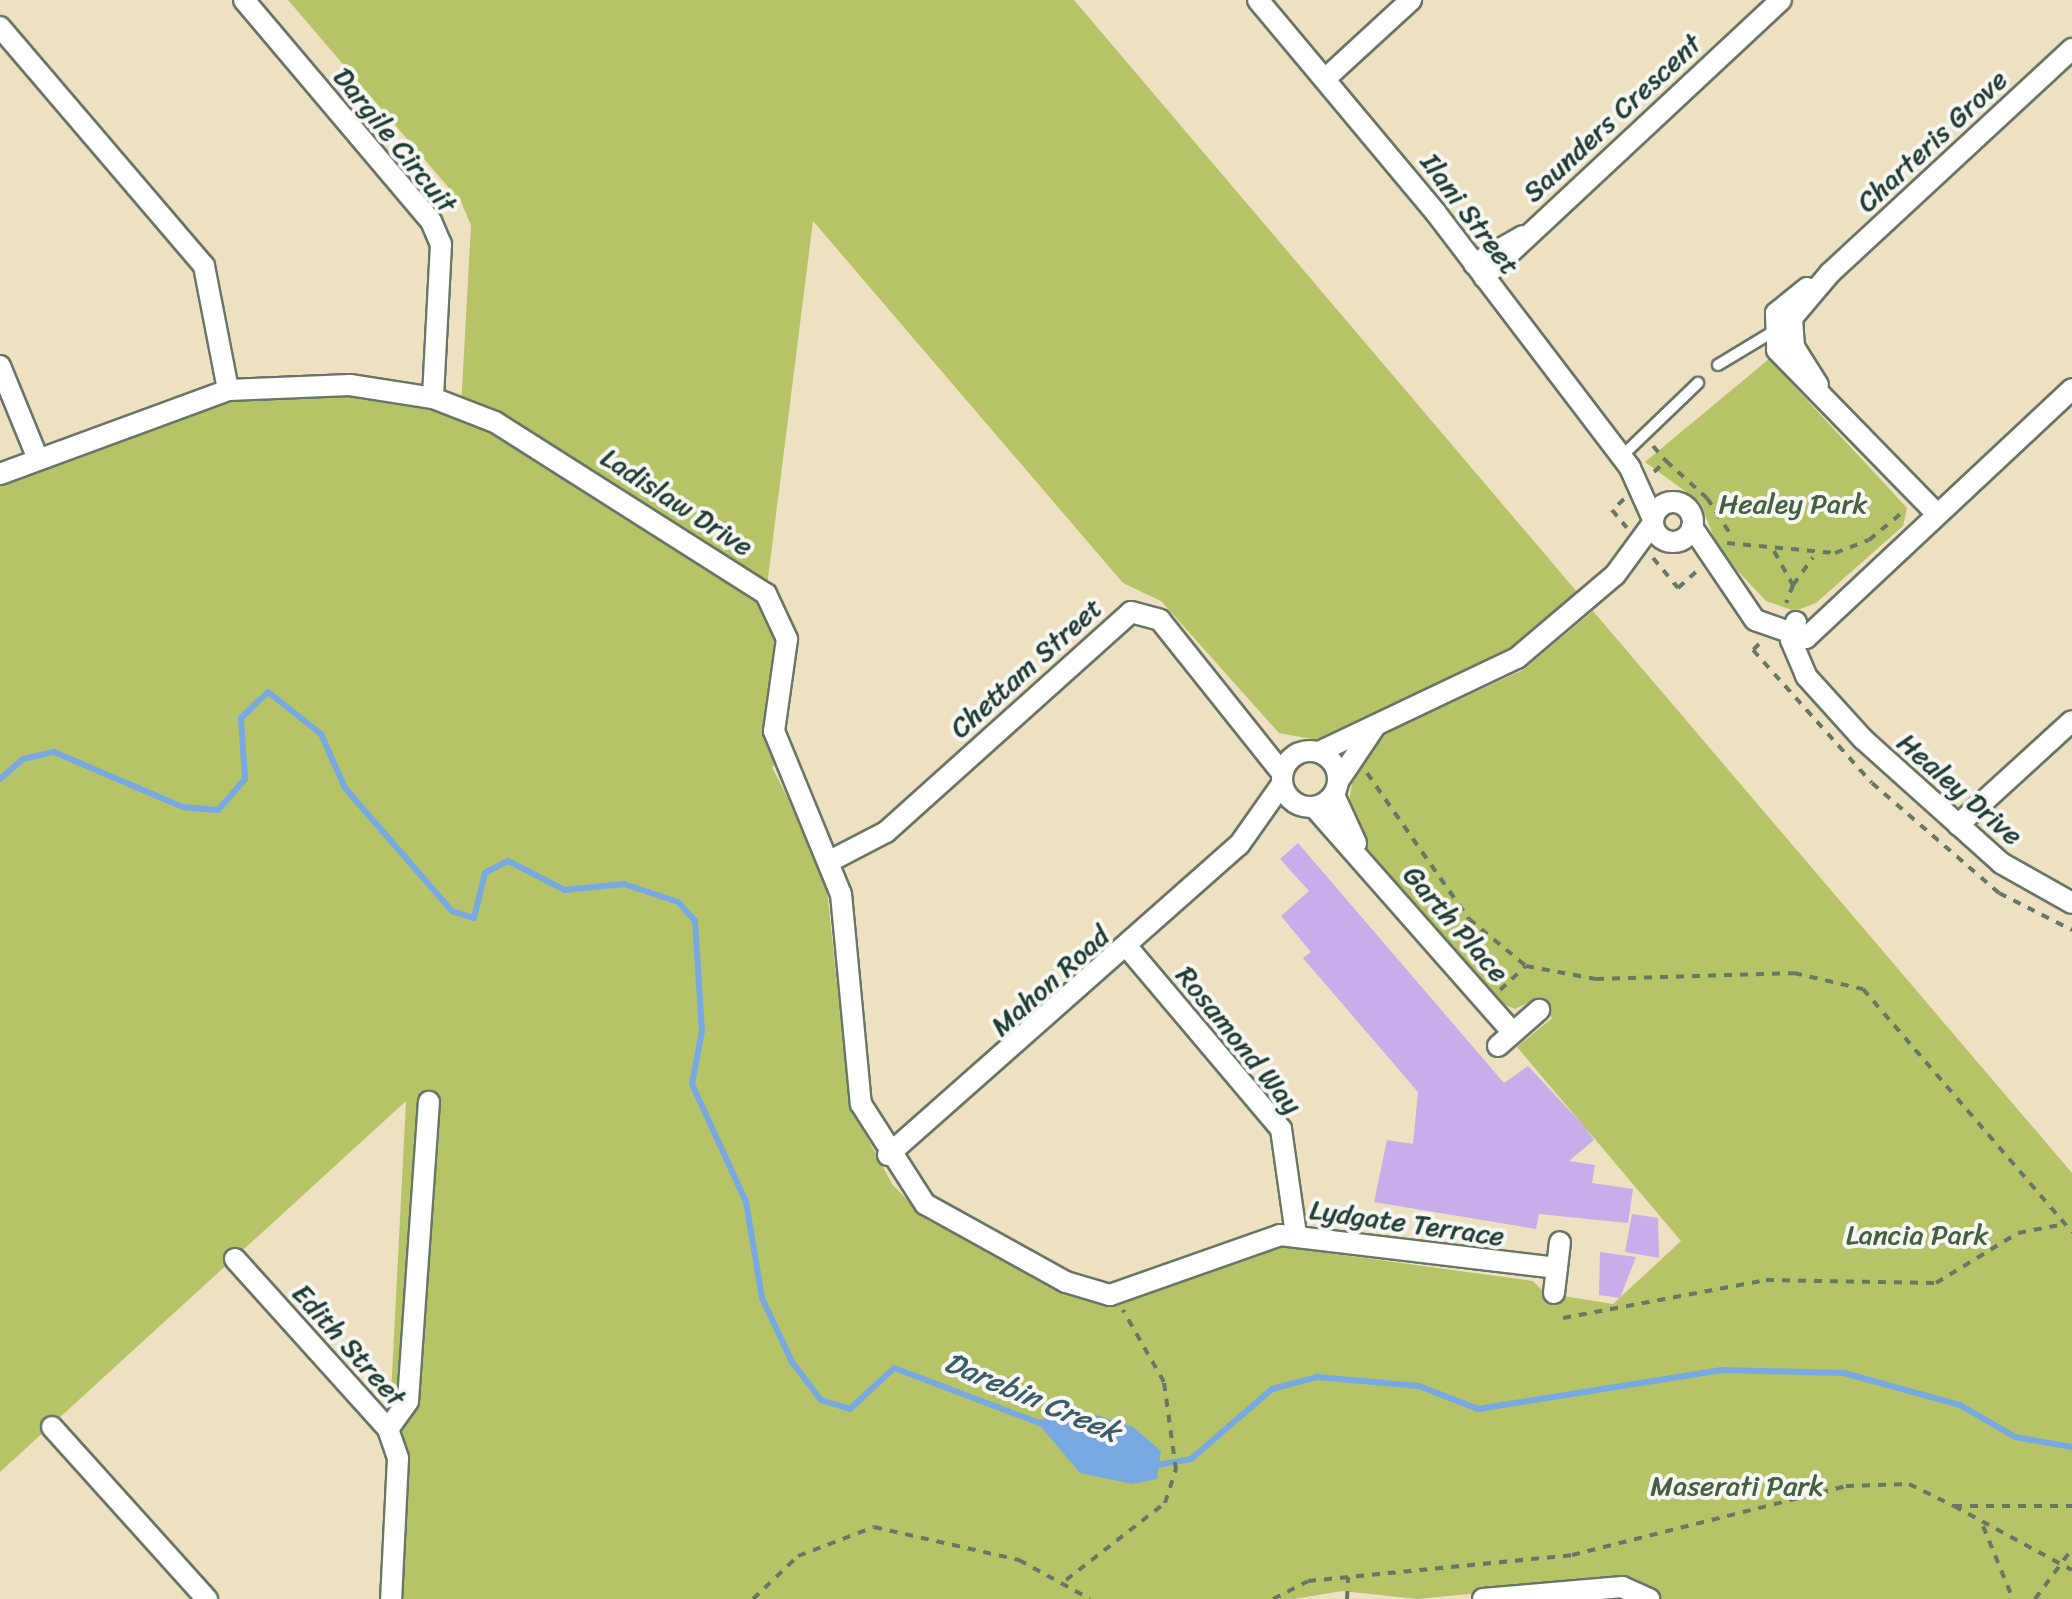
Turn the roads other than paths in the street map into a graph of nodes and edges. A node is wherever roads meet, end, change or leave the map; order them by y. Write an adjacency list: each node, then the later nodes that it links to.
1 (244, 0): 17 (street, Dargile Circuit)
2 (1258, 0): 7 (street, Ilani Street)
3 (1412, 0): 7 (street)
4 (1782, 0): 8 (street, Saunders Crescent)
5 (0, 28): 16 (street)
6 (2072, 50): 9 (street, Charteris Grove)
7 (1325, 79): 8 (street, Ilani Street)
8 (1479, 271): 19 (street, Ilani Street)
9 (1830, 273): 10 (street, Charteris Grove); 14 (street, Charteris Grove)
10 (1771, 333): 11 (lane); 14 (street, Charteris Grove)
11 (1718, 365)
12 (0, 366): 18 (street)
13 (1698, 383): 19 (lane)
14 (1818, 385): 22 (street, Charteris Grove)
15 (2072, 389): 22 (street)
16 (228, 390): 17 (street, Ladislaw Drive); 18 (street, Ladislaw Drive)
17 (433, 398): 39 (street, Ladislaw Drive)
18 (38, 459): 20 (street, Ladislaw Drive)
19 (1634, 473): 21 (street, Ilani Street); 23 (street, Ilani Street)
20 (0, 474)
21 (1675, 503): 23 (street); 24 (street, Ilani Street)
22 (1937, 514): 28 (street)
23 (1653, 521): 25 (street, Ilani Street); 26 (street)
24 (1692, 526): 25 (street); 27 (street)
25 (1674, 542): 26 (street); 27 (street)
26 (1644, 548): 31 (street)
27 (1708, 561): 28 (street)
28 (1792, 630): 36 (street, Healey Drive)
29 (1244, 717): 32 (street, Chettam Street); 33 (street, Chettam Street); 39 (street, Chettam Street)
30 (2072, 721): 36 (street)
31 (1375, 726): 32 (street); 34 (street)
32 (1311, 752): 33 (street, Mahon Road); 34 (street, Garth Place)
33 (1282, 778): 35 (street, Chettam Street); 37 (street, Mahon Road)
34 (1337, 787): 35 (street, Mahon Road); 38 (street, Garth Place)
35 (1308, 807): 37 (street, Mahon Road); 38 (street, Garth Place)
36 (1958, 825): 40 (street, Healey Drive)
37 (1243, 841): 41 (street, Mahon Road)
38 (1361, 856): 42 (street, Garth Place)
39 (832, 860): 44 (street, Ladislaw Drive)
40 (2072, 903)
41 (1128, 948): 44 (street, Mahon Road); 45 (street, Rosamond Way)
42 (1539, 1010)
43 (429, 1102): 51 (street)
44 (888, 1154): 45 (street, Lydgate Terrace)
45 (1296, 1234): 48 (street, Lydgate Terrace)
46 (1560, 1242): 48 (street)
47 (235, 1260): 51 (street, Edith Street)
48 (1557, 1268): 49 (street)
49 (1554, 1293)
50 (52, 1428): 52 (street)
51 (388, 1429): 53 (street, Edith Street)
52 (207, 1599)
53 (391, 1599)
54 (1483, 1599): 55 (street)
55 (1649, 1599)

